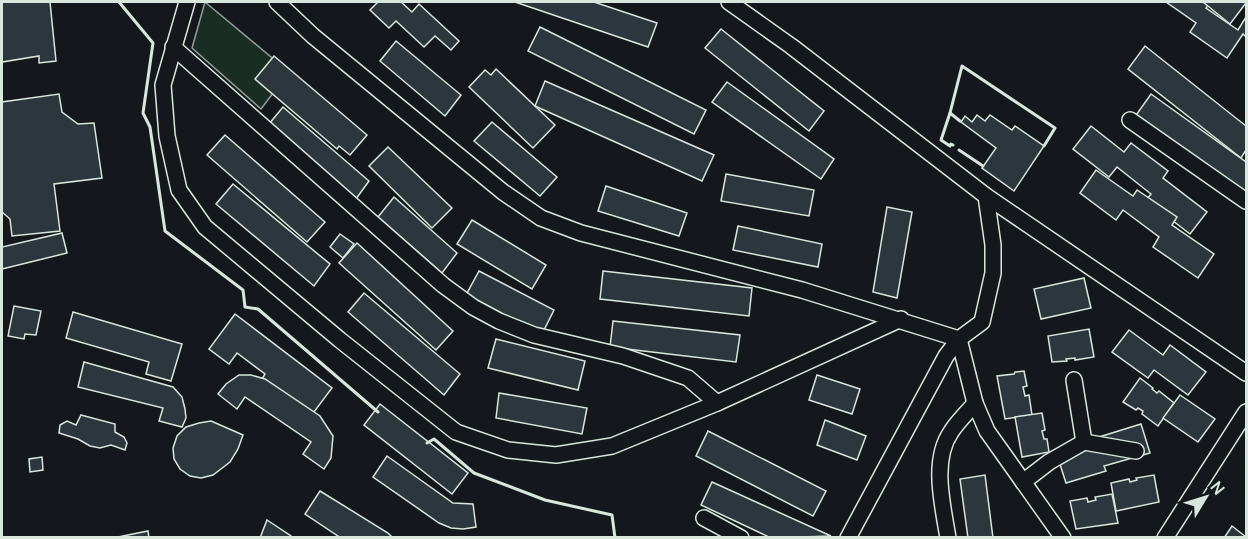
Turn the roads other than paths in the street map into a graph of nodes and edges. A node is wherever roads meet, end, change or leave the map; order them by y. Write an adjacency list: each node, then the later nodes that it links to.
1 (187, 2): 4 (street)
2 (277, 2): 8 (street)
3 (729, 2): 6 (street)
4 (173, 47): 12 (street); 12 (street)
5 (1130, 120): 7 (street)
6 (986, 196): 9 (street); 10 (street)
7 (1246, 201)
8 (901, 319): 9 (street); 12 (street)
9 (959, 339): 13 (street); 20 (street)
10 (1246, 373)
11 (1074, 380): 15 (street)
12 (717, 403)
13 (975, 404): 17 (street); 21 (street)
14 (1246, 412): 23 (street)
15 (1084, 442): 16 (street); 17 (street)
16 (1136, 451)
17 (1023, 482): 22 (street)
18 (704, 518): 19 (street)
19 (741, 537)
20 (848, 537)
21 (948, 537)
22 (1063, 537)
23 (1165, 537)

